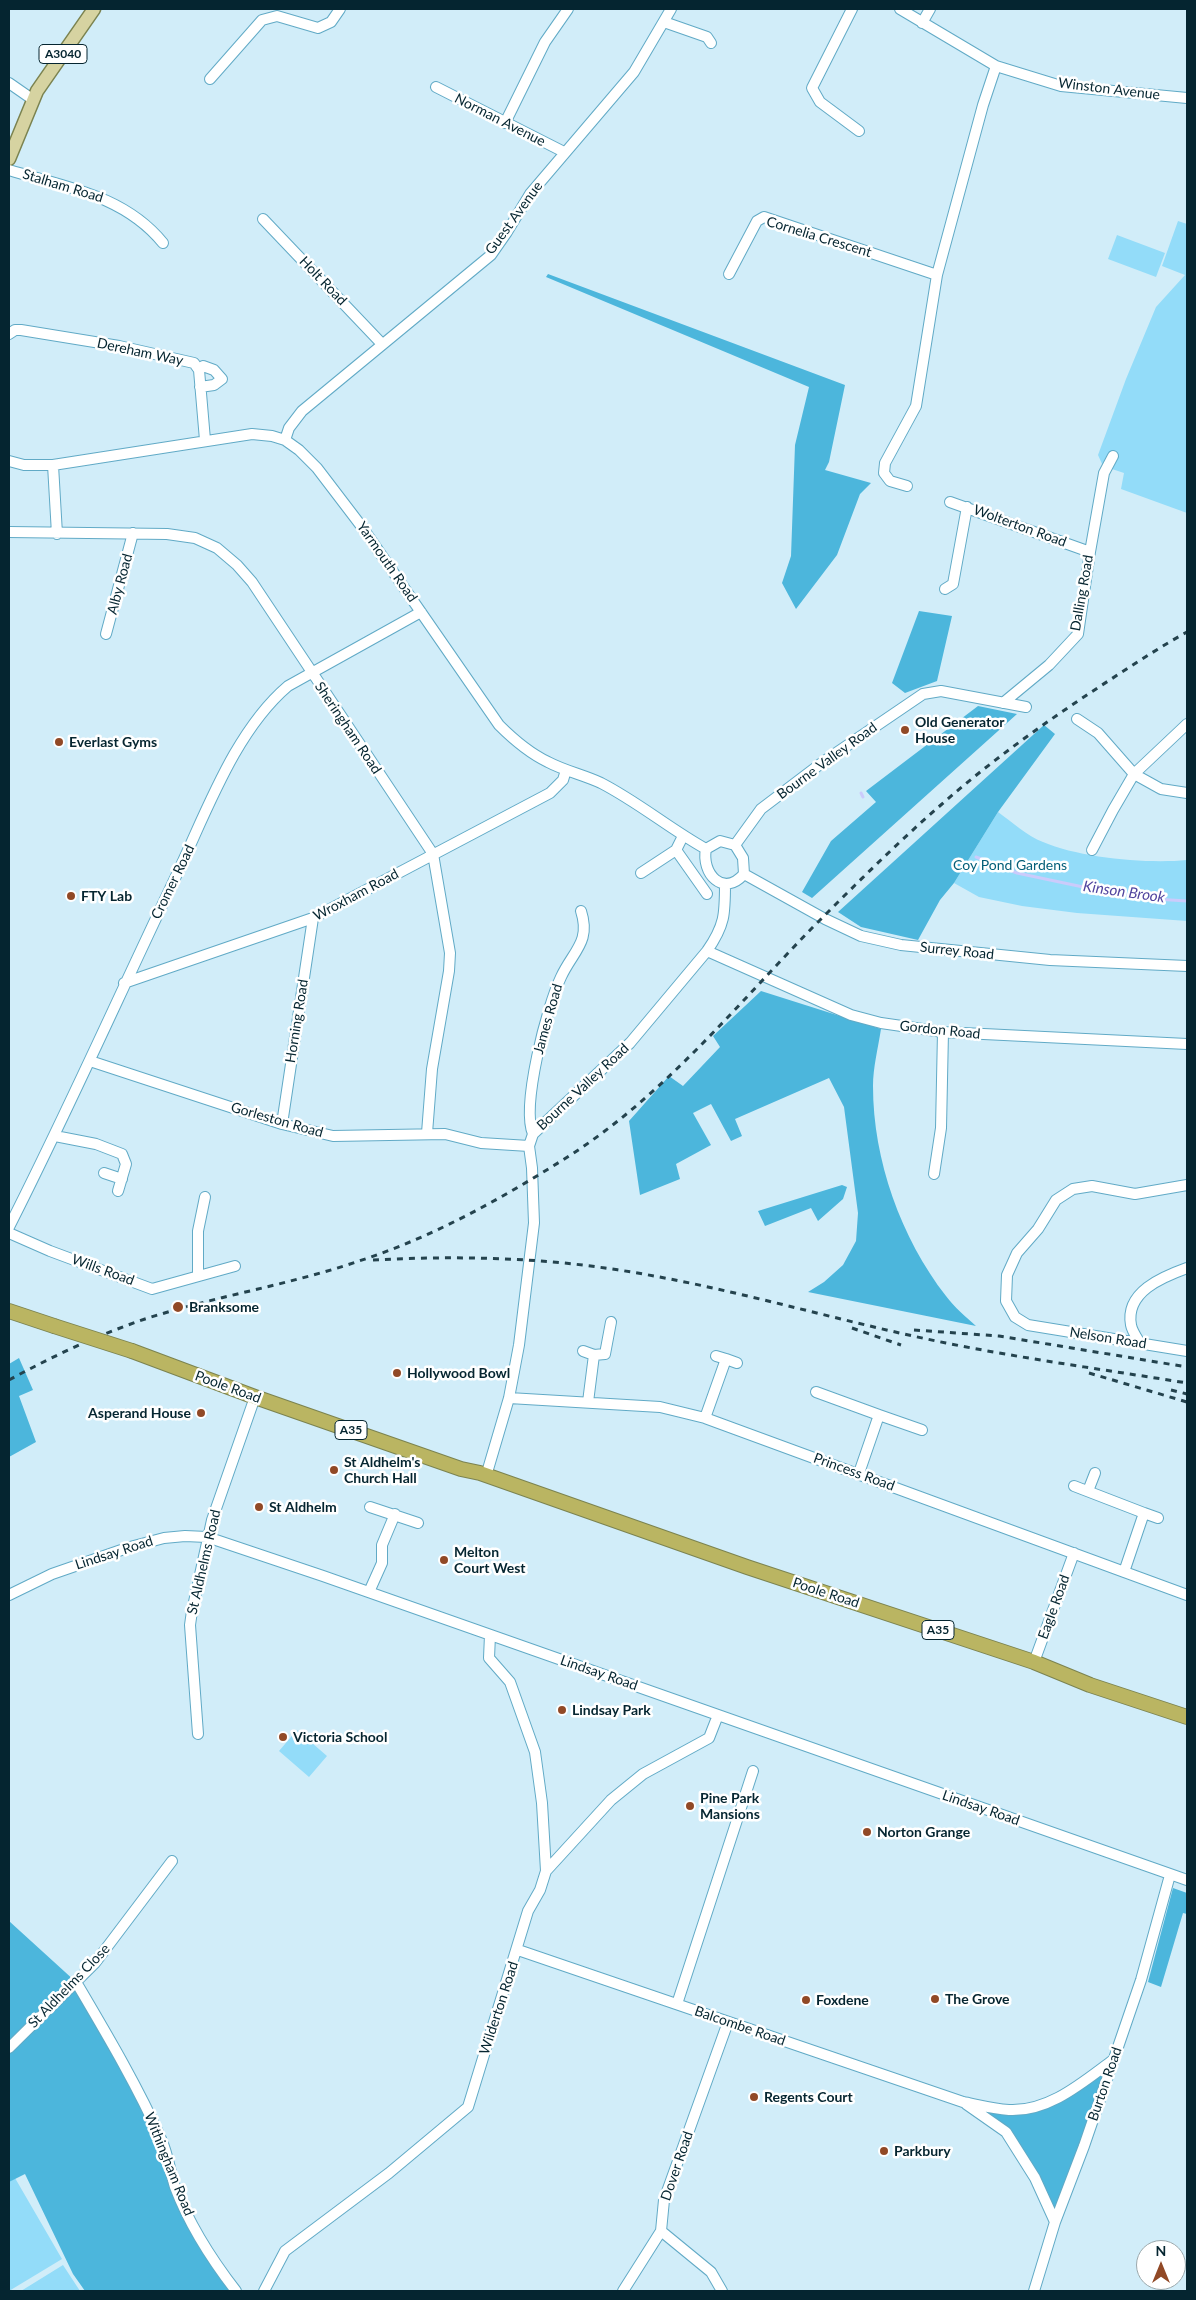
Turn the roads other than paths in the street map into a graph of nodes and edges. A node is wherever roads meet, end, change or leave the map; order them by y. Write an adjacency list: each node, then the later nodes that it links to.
1 (94, 9): 16 (main road, A3040)
2 (340, 9): 12 (street)
3 (568, 9): 17 (street)
4 (671, 9): 8 (street, Guest Avenue)
5 (852, 9): 18 (street)
6 (900, 9): 9 (street, Winston Avenue)
7 (930, 9): 9 (street)
8 (664, 22): 10 (street); 19 (street, Guest Avenue)
9 (922, 23): 11 (street, Winston Avenue)
10 (711, 43)
11 (996, 66): 15 (street, Winston Avenue); 25 (street)
12 (210, 79)
13 (9, 83): 16 (street)
14 (436, 87): 17 (street, Norman Avenue)
15 (1187, 98)
16 (32, 99): 20 (main road, A3040)
17 (505, 123): 19 (street, Norman Avenue)
18 (859, 131)
19 (564, 152): 27 (street, Guest Avenue)
20 (9, 159)
21 (9, 170): 23 (street, Stalham Road)
22 (263, 218): 27 (street, Holt Road)
23 (163, 243)
24 (729, 274): 25 (street, Cornelia Crescent)
25 (937, 275): 35 (street)
26 (9, 334): 28 (street, Dereham Way)
27 (382, 344): 31 (street, Guest Avenue)
28 (199, 370): 29 (street, Dereham Way); 29 (street)
29 (200, 387): 30 (street, Dereham Way)
30 (205, 440): 31 (street, Yarmouth Road); 34 (street, Yarmouth Road)
31 (285, 440): 43 (street, Yarmouth Road)
32 (1113, 456): 41 (street, Dalling Road)
33 (9, 461): 34 (street, Yarmouth Road)
34 (53, 465): 40 (street)
35 (907, 486)
36 (950, 502): 37 (street, Wolterton Road)
37 (967, 507): 41 (street, Wolterton Road); 42 (street)
38 (9, 532): 40 (street, Sheringham Road)
39 (133, 533): 40 (street, Sheringham Road); 44 (street, Alby Road); 45 (street, Sheringham Road)
40 (57, 534)
41 (1090, 552): 46 (street, Dalling Road)
42 (945, 589)
43 (421, 612): 45 (street, Cromer Road); 50 (street, Yarmouth Road)
44 (106, 634)
45 (312, 674): 58 (street, Sheringham Road); 67 (street, Cromer Road)
46 (1003, 703): 47 (street); 54 (street, Bourne Valley Road)
47 (1026, 707)
48 (1077, 719): 51 (street)
49 (1187, 724): 51 (street)
50 (566, 770): 53 (street, Yarmouth Road); 58 (street, Wroxham Road)
51 (1134, 774): 52 (street); 57 (street)
52 (1187, 793)
53 (683, 836): 55 (street, Yarmouth Road); 56 (street)
54 (735, 845): 55 (street); 60 (street)
55 (706, 849): 61 (street)
56 (676, 850): 59 (street); 62 (street)
57 (1092, 850)
58 (433, 854): 64 (street, Wroxham Road); 72 (street, Sheringham Road)
59 (641, 873)
60 (744, 874): 61 (street); 66 (street, Surrey Road)
61 (725, 884): 65 (street, Bourne Valley Road)
62 (706, 894)
63 (581, 911): 73 (street, James Road)
64 (313, 918): 67 (street, Wroxham Road); 71 (street, Horning Road)
65 (707, 952): 68 (street, Gordon Road); 73 (street, Bourne Valley Road)
66 (1187, 966)
67 (124, 982): 70 (street, Cromer Road)
68 (943, 1032): 69 (street, Gordon Road); 77 (street)
69 (1187, 1044)
70 (90, 1061): 71 (street, Gorleston Road); 74 (street, Cromer Road)
71 (282, 1124): 72 (street, Gorleston Road)
72 (427, 1133): 75 (street, Gorleston Road)
73 (533, 1134): 75 (street, Bourne Valley Road)
74 (56, 1136): 78 (street); 82 (street, Cromer Road)
75 (529, 1146): 96 (street, Bourne Valley Road)
76 (104, 1173): 78 (street)
77 (934, 1174)
78 (122, 1179): 80 (street)
79 (1187, 1185): 89 (street, Nelson Road)
80 (118, 1192)
81 (205, 1196): 86 (street)
82 (9, 1226)
83 (9, 1233): 86 (street, Wills Road)
84 (235, 1266): 86 (street, Wills Road)
85 (1187, 1268): 89 (street)
86 (198, 1276)
87 (9, 1311): 95 (highway, Poole Road / A35, bridge)
88 (611, 1322): 92 (street)
89 (1140, 1343): 91 (street, Nelson Road)
90 (583, 1351): 92 (street)
91 (1187, 1352)
92 (594, 1355): 97 (street)
93 (737, 1363): 99 (street)
94 (816, 1392): 98 (street)
95 (254, 1397): 103 (highway, Poole Road / A35); 111 (street, St Aldhelms Road)
96 (509, 1398): 97 (street, Princess Road); 103 (street, Bourne Valley Road)
97 (588, 1402): 99 (street, Princess Road)
98 (880, 1415): 100 (street); 101 (street)
99 (705, 1418): 101 (street, Princess Road)
100 (922, 1430)
101 (859, 1473): 112 (street, Princess Road)
102 (1095, 1473): 105 (street)
103 (483, 1475): 118 (highway, Poole Road / A35)
104 (1074, 1486): 105 (street)
105 (1088, 1492): 108 (street)
106 (370, 1507): 107 (street)
107 (395, 1514): 110 (street); 114 (street)
108 (1144, 1514): 109 (street); 113 (street)
109 (1158, 1518)
110 (418, 1522)
111 (207, 1537): 114 (street, Lindsay Road); 116 (street, Lindsay Road); 121 (street, St Aldhelms Road)
112 (1074, 1553): 113 (street, Princess Road); 118 (street, Eagle Road)
113 (1124, 1572): 115 (street, Princess Road)
114 (369, 1592): 117 (street, Lindsay Road)
115 (1187, 1593)
116 (9, 1595)
117 (490, 1635): 119 (street, Lindsay Road); 124 (street)
118 (1034, 1662): 120 (highway, Poole Road / A35)
119 (718, 1715): 124 (street, Wilderton Road); 125 (street, Lindsay Road)
120 (1187, 1717)
121 (198, 1734)
122 (753, 1771): 129 (street)
123 (172, 1861): 128 (street, St Aldhelms Close)
124 (546, 1871): 127 (street, Wilderton Road)
125 (1170, 1875): 126 (street, Lindsay Road); 132 (street, Burton Road)
126 (1187, 1880)
127 (518, 1950): 129 (street, Balcombe Road); 137 (street, Wilderton Road)
128 (76, 1982): 131 (street, St Aldhelms Close); 136 (street, Withingham Road)
129 (677, 2004): 130 (street, Balcombe Road)
130 (728, 2022): 133 (street, Balcombe Road); 135 (street, Dover Road)
131 (9, 2048)
132 (1113, 2060): 133 (street, Balcombe Road); 134 (street, Burton Road)
133 (963, 2102): 134 (street, Balcombe Road)
134 (1055, 2222): 140 (street, Burton Road)
135 (661, 2231): 138 (street); 139 (street)
136 (236, 2291)
137 (264, 2291)
138 (623, 2291)
139 (722, 2291)
140 (1034, 2291)

